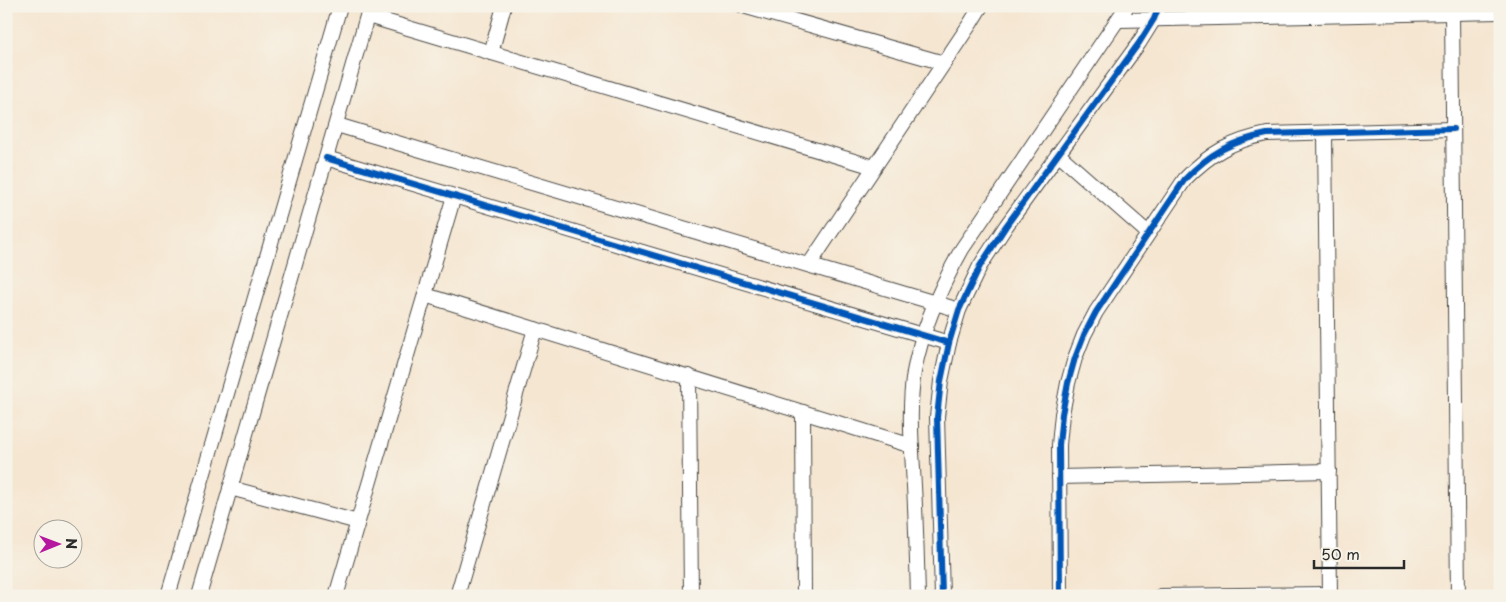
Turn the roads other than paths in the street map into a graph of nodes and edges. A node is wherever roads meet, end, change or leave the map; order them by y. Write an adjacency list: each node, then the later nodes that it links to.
1 (340, 6): 36 (street)
2 (504, 6): 11 (street)
3 (745, 6): 12 (street)
4 (981, 6): 12 (street)
5 (1127, 6): 10 (street)
6 (369, 11): 11 (street); 13 (street)
7 (1500, 12): 9 (street)
8 (1156, 13): 9 (street); 10 (street); 16 (street)
9 (1452, 13): 14 (street)
10 (1119, 20): 23 (street)
11 (491, 53): 18 (street)
12 (944, 63): 18 (street)
13 (337, 125): 17 (street); 21 (street)
14 (1453, 129): 15 (street); 46 (street)
15 (1326, 132): 20 (street); 31 (street)
16 (1058, 154): 20 (street); 24 (street)
17 (326, 158): 19 (street); 33 (street)
18 (874, 167): 21 (street)
19 (454, 196): 22 (street); 26 (street)
20 (1148, 233): 32 (street)
21 (809, 265): 23 (street)
22 (425, 296): 25 (street); 34 (street)
23 (935, 302): 24 (street); 26 (street)
24 (959, 310): 27 (street)
25 (535, 330): 28 (street); 39 (street)
26 (923, 336): 27 (street); 30 (street)
27 (949, 343): 43 (street)
28 (689, 376): 29 (street); 40 (street)
29 (803, 412): 30 (street); 41 (street)
30 (912, 446): 42 (street)
31 (1329, 471): 32 (street); 35 (street)
32 (1059, 477): 44 (street)
33 (230, 488): 34 (street); 37 (street)
34 (358, 522): 38 (street)
35 (1330, 595): 45 (street)
36 (168, 596)
37 (199, 596)
38 (336, 596)
39 (457, 596)
40 (692, 596)
41 (804, 596)
42 (918, 596)
43 (942, 596)
44 (1060, 596)
45 (1161, 596)
46 (1458, 596)

